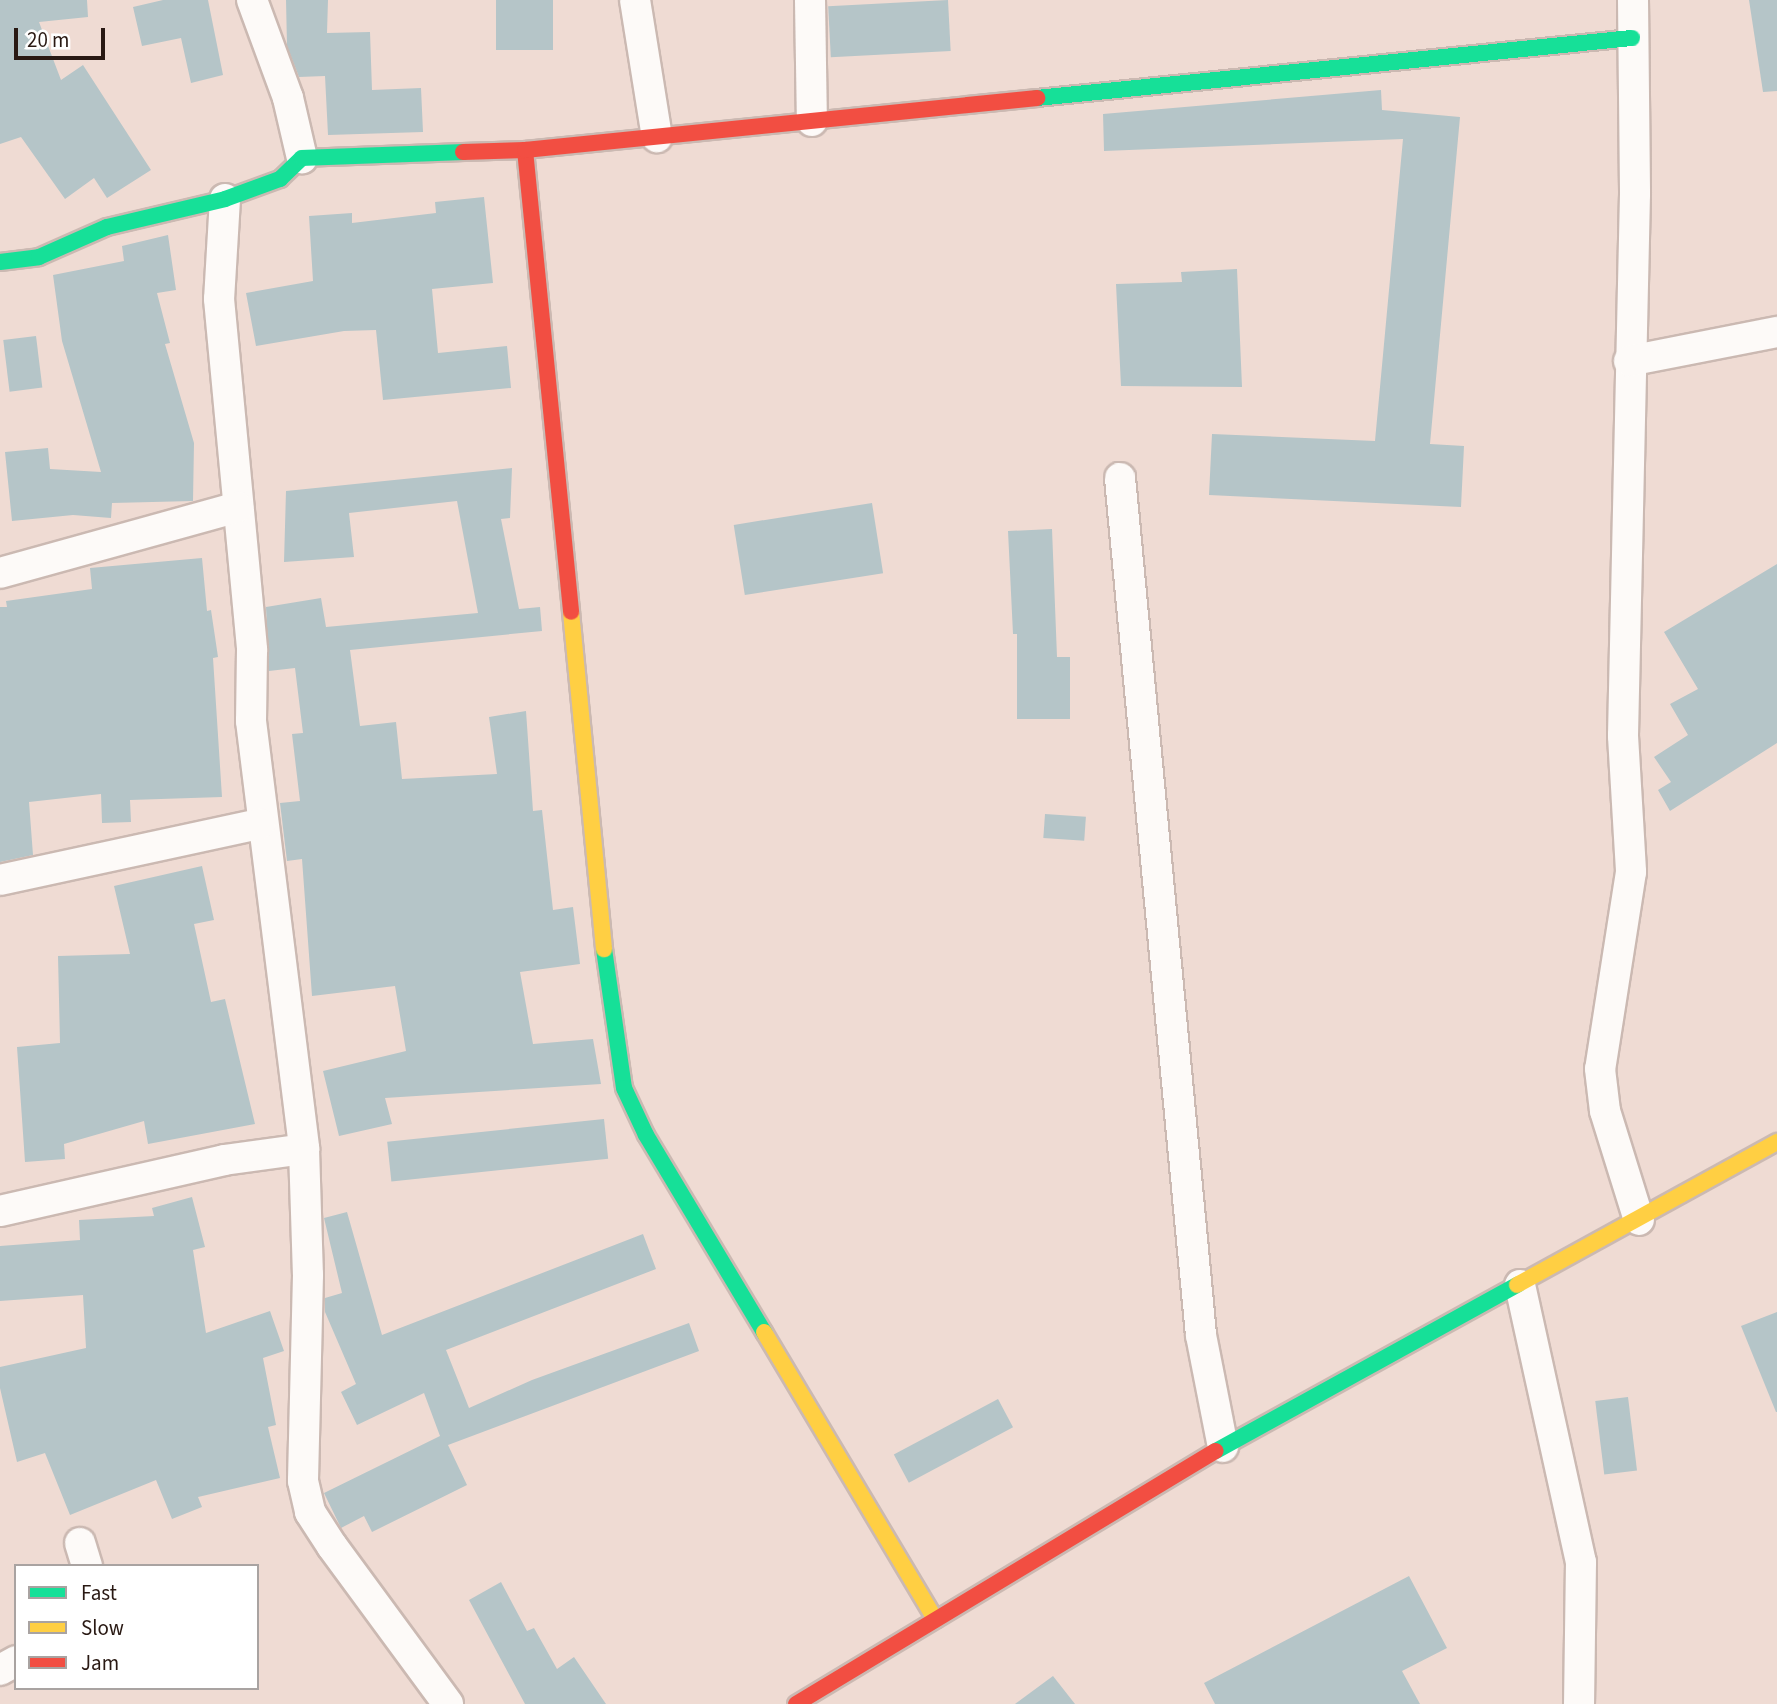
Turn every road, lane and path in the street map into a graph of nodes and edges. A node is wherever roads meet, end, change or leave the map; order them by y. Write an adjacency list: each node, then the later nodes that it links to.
1 (252, 0): 9 (street)
2 (635, 0): 7 (street)
3 (810, 0): 6 (street)
4 (1633, 0): 5 (street)
5 (1632, 38): 6 (street); 13 (street)
6 (812, 121): 7 (street)
7 (657, 137): 8 (street)
8 (524, 150): 9 (street); 25 (street)
9 (302, 158): 10 (street)
10 (225, 199): 11 (street); 15 (street)
11 (0, 262)
12 (1777, 332): 13 (street)
13 (1629, 361): 22 (street)
14 (1120, 478): 24 (street)
15 (238, 507): 16 (street); 17 (street)
16 (0, 573)
17 (260, 824): 18 (street); 20 (street)
18 (0, 880)
19 (1777, 1142): 22 (street)
20 (304, 1149): 21 (street); 27 (street)
21 (0, 1210)
22 (1639, 1220): 23 (street)
23 (1520, 1285): 24 (street); 28 (street)
24 (1223, 1447): 25 (street)
25 (936, 1620): 26 (street)
26 (805, 1702)
27 (448, 1704)
28 (1579, 1704)

